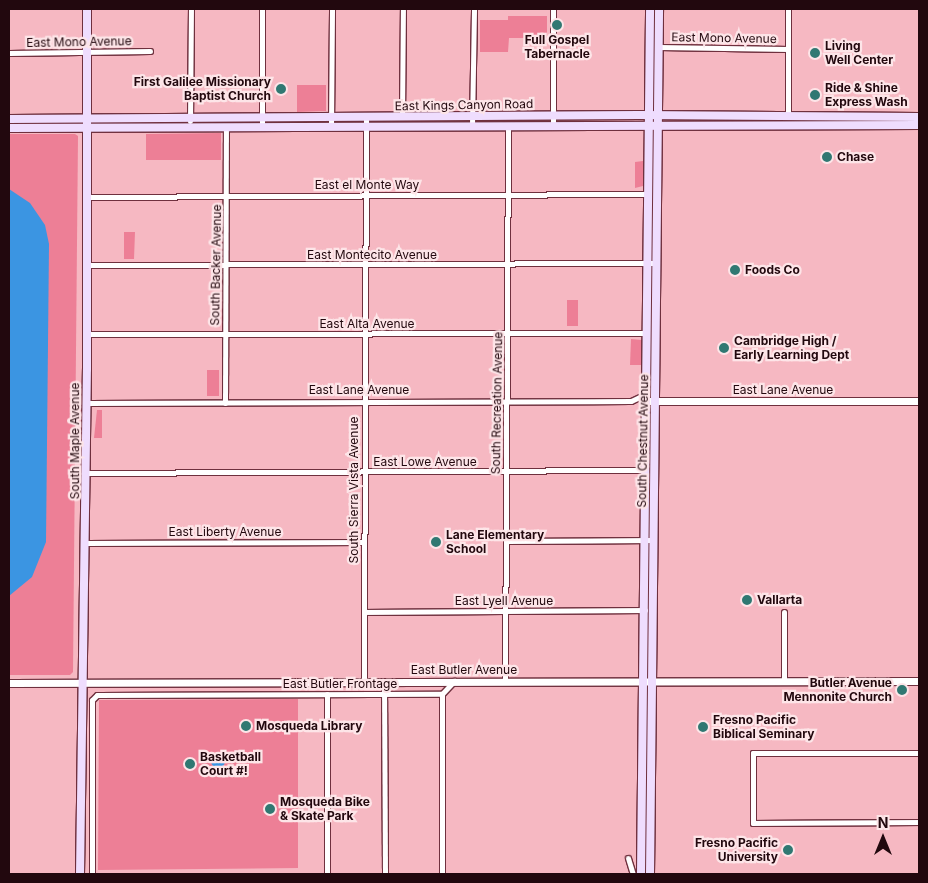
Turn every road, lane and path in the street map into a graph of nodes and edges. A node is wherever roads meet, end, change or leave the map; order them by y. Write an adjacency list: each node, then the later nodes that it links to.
1 (87, 9): 15 (main road, South Maple Avenue)
2 (191, 9): 28 (street)
3 (262, 9): 21 (street)
4 (332, 9): 26 (street)
5 (403, 9): 22 (street)
6 (474, 9): 25 (street)
7 (553, 9): 18 (street)
8 (650, 9): 16 (main road, South Chestnut Avenue)
9 (659, 9): 11 (main road, South Chestnut Avenue)
10 (788, 9): 12 (street)
11 (659, 48): 12 (street, East Mono Avenue); 17 (main road, South Chestnut Avenue)
12 (788, 49): 19 (street)
13 (150, 51): 15 (street, East Mono Avenue)
14 (9, 53): 15 (street, East Mono Avenue)
15 (86, 53): 24 (main road, South Maple Avenue)
16 (648, 115): 17 (main road, East Kings Canyon Road); 18 (main road, East Kings Canyon Road); 30 (main road, South Chestnut Avenue)
17 (658, 115): 19 (main road, East Kings Canyon Road); 31 (main road, South Chestnut Avenue)
18 (553, 116): 25 (main road, East Kings Canyon Road); 29 (street)
19 (788, 117): 20 (main road, East Kings Canyon Road)
20 (919, 117)
21 (262, 118): 26 (main road, East Kings Canyon Road); 28 (main road, East Kings Canyon Road); 35 (street)
22 (402, 118): 25 (main road, East Kings Canyon Road); 27 (main road, East Kings Canyon Road)
23 (9, 119): 24 (main road, East Kings Canyon Road)
24 (86, 119): 28 (main road, East Kings Canyon Road); 37 (main road, South Maple Avenue)
25 (472, 121): 27 (main road, East Kings Canyon Road); 33 (main road, East Kings Canyon Road)
26 (331, 122): 27 (main road, East Kings Canyon Road); 35 (main road, East Kings Canyon Road)
27 (366, 122): 39 (street, South Sierra Vista Avenue)
28 (190, 123): 34 (main road, East Kings Canyon Road); 37 (main road, East Kings Canyon Road)
29 (553, 125): 30 (main road, East Kings Canyon Road); 33 (main road, East Kings Canyon Road)
30 (648, 125): 31 (main road, East Kings Canyon Road); 38 (main road, South Chestnut Avenue)
31 (658, 125): 32 (main road, East Kings Canyon Road); 43 (main road, South Chestnut Avenue)
32 (919, 125)
33 (508, 126): 40 (street, South Recreation Avenue)
34 (226, 127): 35 (main road, East Kings Canyon Road); 42 (street, South Backer Avenue)
35 (262, 127)
36 (9, 128): 37 (main road, East Kings Canyon Road)
37 (86, 128): 41 (main road, South Maple Avenue)
38 (648, 194): 40 (street, East el Monte Way); 43 (main road); 44 (main road, South Chestnut Avenue)
39 (366, 195): 40 (street, East el Monte Way); 42 (street, East el Monte Way); 45 (street, South Sierra Vista Avenue)
40 (507, 195): 47 (street, South Recreation Avenue)
41 (86, 197): 42 (street, East el Monte Way); 46 (main road, South Maple Avenue)
42 (227, 197): 48 (street, South Backer Avenue)
43 (657, 231): 44 (main road, South Chestnut Avenue)
44 (652, 263): 47 (street, East Montecito Avenue); 51 (main road, South Chestnut Avenue); 57 (main road, South Chestnut Avenue)
45 (366, 264): 47 (street, East Montecito Avenue); 48 (street, East Montecito Avenue); 53 (street, South Sierra Vista Avenue)
46 (87, 265): 48 (street, East Montecito Avenue); 52 (main road, South Maple Avenue)
47 (509, 265): 50 (street, South Recreation Avenue)
48 (226, 266): 49 (street, South Backer Avenue)
49 (226, 333): 52 (street, East Alta Avenue); 53 (street, East Alta Avenue); 60 (street, South Backer Avenue)
50 (508, 333): 51 (street, East Alta Avenue); 53 (street, East Alta Avenue); 55 (street, South Recreation Avenue)
51 (648, 333): 57 (main road, South Chestnut Avenue)
52 (87, 334): 59 (main road, South Maple Avenue)
53 (367, 334): 54 (street, South Sierra Vista Avenue)
54 (365, 401): 55 (street, East Lane Avenue); 60 (street, East Lane Avenue); 64 (street, South Sierra Vista Avenue)
55 (506, 401): 56 (street, East Lane Avenue); 63 (street, South Recreation Avenue)
56 (631, 401): 57 (street, East Lane Avenue); 57 (street, East Lane Avenue)
57 (648, 401): 58 (street, East Lane Avenue); 61 (main road, South Chestnut Avenue); 66 (main road, South Chestnut Avenue)
58 (919, 401)
59 (86, 403): 60 (street, East Lane Avenue); 65 (main road, South Maple Avenue)
60 (225, 403)
61 (645, 451): 62 (main road, South Chestnut Avenue); 66 (main road)
62 (645, 470): 63 (street, East Lowe Avenue); 67 (main road, South Chestnut Avenue)
63 (506, 471): 64 (street, East Lowe Avenue); 69 (street, South Recreation Avenue)
64 (366, 472): 65 (street, East Lowe Avenue); 68 (street, South Sierra Vista Avenue)
65 (86, 473): 70 (main road, South Maple Avenue)
66 (653, 489): 67 (main road, South Chestnut Avenue)
67 (649, 540): 69 (street); 71 (main road, South Chestnut Avenue); 75 (main road, South Chestnut Avenue)
68 (364, 542): 70 (street, East Liberty Avenue); 73 (street, South Sierra Vista Avenue)
69 (506, 542): 72 (street, South Recreation Avenue)
70 (85, 543): 84 (main road, South Maple Avenue)
71 (644, 610): 72 (street, East Lyell Avenue); 75 (main road, South Chestnut Avenue)
72 (505, 611): 73 (street, East Lyell Avenue); 78 (street, South Recreation Avenue)
73 (364, 612): 81 (street, South Sierra Vista Avenue)
74 (784, 612): 76 (street)
75 (648, 680): 76 (street, East Butler Avenue); 78 (street, East Butler Avenue); 100 (main road, South Chestnut Avenue); 101 (main road, South Chestnut Avenue)
76 (784, 680): 79 (street, East Butler Avenue)
77 (454, 681): 78 (street, East Butler Avenue); 82 (street, East Butler Avenue); 88 (street)
78 (505, 681)
79 (919, 681)
80 (238, 682): 81 (street, East Butler Avenue); 84 (street, East Butler Avenue); 86 (street)
81 (364, 682): 82 (street, East Butler Avenue)
82 (384, 682): 85 (street)
83 (9, 683): 84 (street, East Butler Avenue)
84 (81, 683): 91 (main road, South Maple Avenue)
85 (384, 693): 87 (street, East Butler Frontage); 88 (street, East Butler Frontage); 97 (street)
86 (238, 694): 87 (street, East Butler Frontage); 92 (street, East Butler Frontage)
87 (327, 694): 96 (street)
88 (442, 694): 98 (street)
89 (919, 753): 90 (street)
90 (919, 822)
91 (81, 828): 92 (street); 94 (main road, South Maple Avenue)
92 (92, 828): 95 (street)
93 (628, 858): 99 (street)
94 (80, 874)
95 (92, 874)
96 (327, 874)
97 (385, 874)
98 (442, 874)
99 (633, 874)
100 (642, 874)
101 (650, 874)

